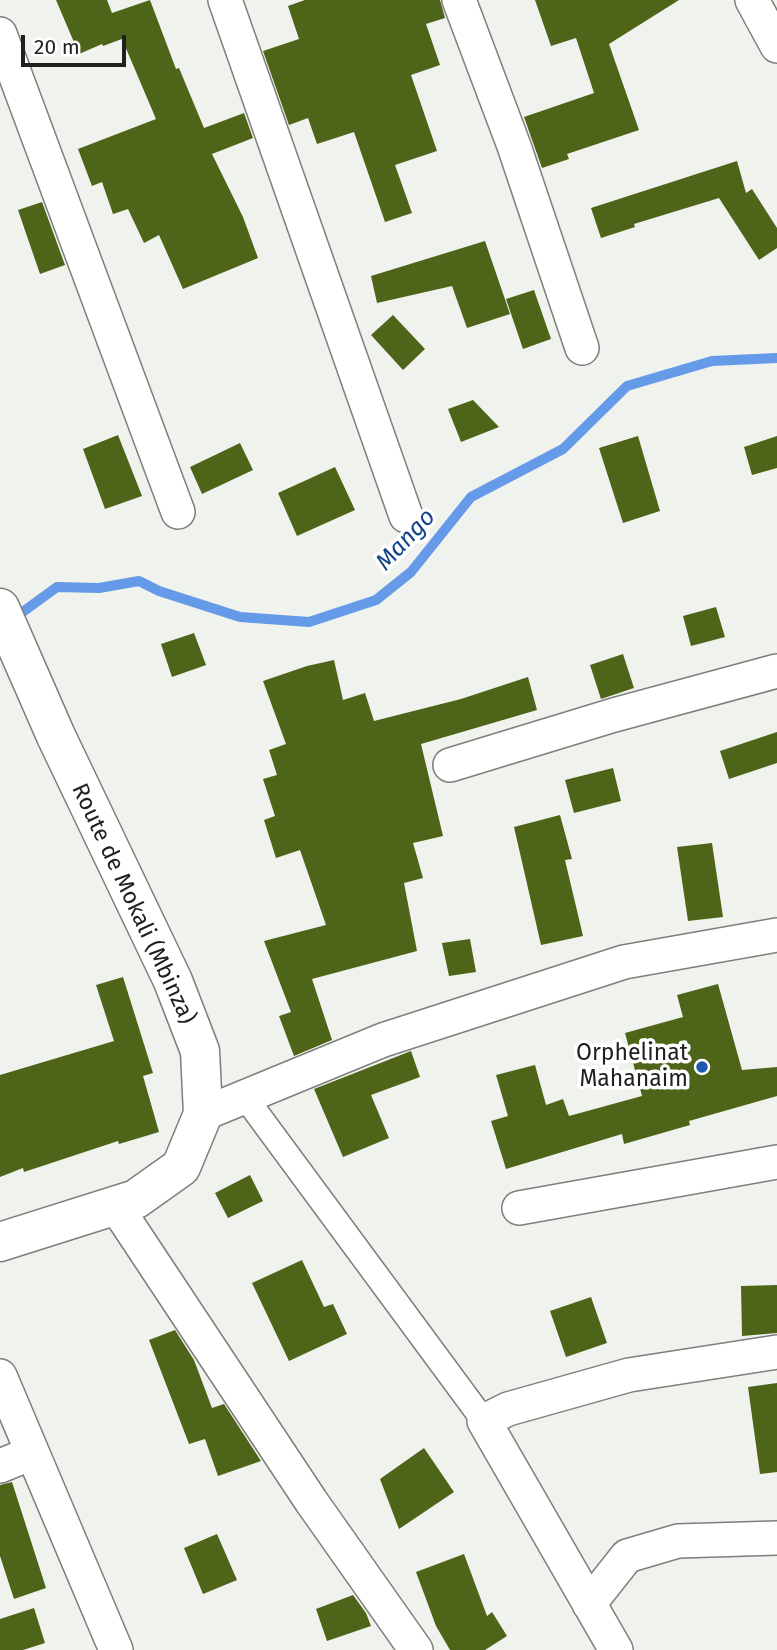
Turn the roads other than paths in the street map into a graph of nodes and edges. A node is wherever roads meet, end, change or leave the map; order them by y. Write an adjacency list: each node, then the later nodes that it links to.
1 (225, 0): 8 (street)
2 (459, 0): 6 (street)
3 (752, 0): 5 (street)
4 (0, 34): 7 (street)
5 (777, 46)
6 (582, 348)
7 (178, 512)
8 (406, 516)
9 (0, 608): 14 (street, Route de Mokali (Mbinza))
10 (777, 671): 11 (street)
11 (450, 765)
12 (777, 935): 13 (street)
13 (245, 1097): 14 (street); 21 (street)
14 (203, 1114): 16 (street, Route de Mokali (Mbinza))
15 (777, 1161): 17 (street)
16 (115, 1206): 18 (street, Route de Mokali (Mbinza)); 27 (street)
17 (519, 1208)
18 (0, 1242)
19 (777, 1352): 21 (street)
20 (0, 1376): 22 (street)
21 (484, 1421): 25 (street)
22 (32, 1454): 23 (street); 26 (street)
23 (0, 1466)
24 (777, 1538): 25 (street)
25 (589, 1604): 28 (street)
26 (116, 1650)
27 (416, 1650)
28 (616, 1650)

